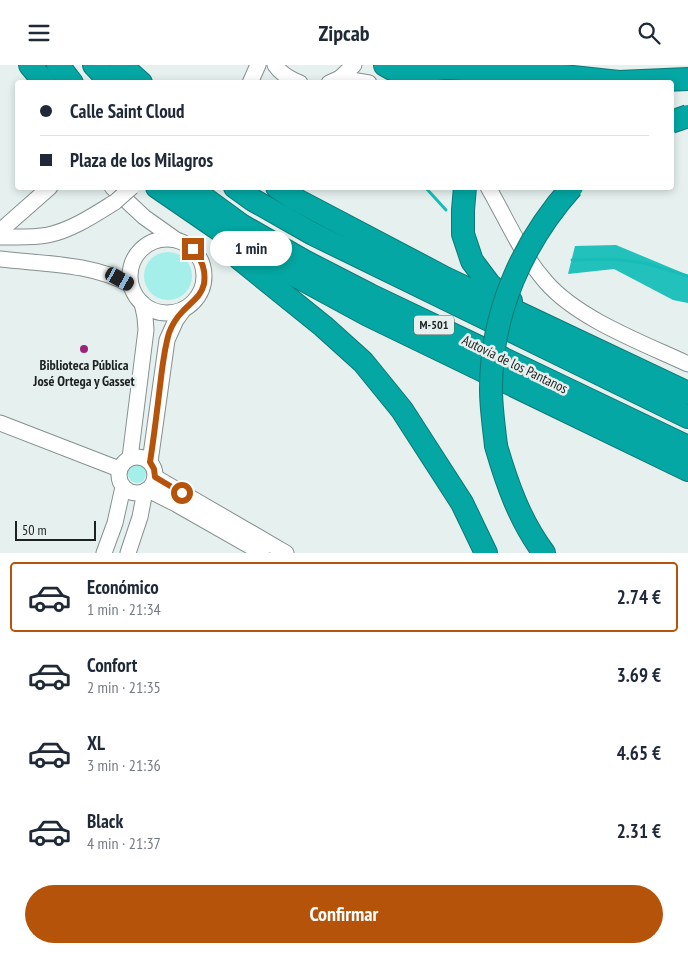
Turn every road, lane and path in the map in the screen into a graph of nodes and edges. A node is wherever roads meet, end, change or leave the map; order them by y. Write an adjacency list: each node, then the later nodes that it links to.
1 (30, 65): 13 (highway)
2 (58, 65): 14 (highway)
3 (94, 65): 15 (highway)
4 (121, 65): 16 (highway)
5 (130, 65): 17 (highway)
6 (258, 65): 18 (street)
7 (275, 65): 19 (street)
8 (354, 65): 20 (street)
9 (364, 65): 21 (street)
10 (385, 65): 22 (highway)
11 (564, 65): 23 (highway)
12 (688, 79): 23 (highway)
13 (42, 80)
14 (70, 80)
15 (108, 80)
16 (138, 80)
17 (140, 80)
18 (252, 80)
19 (289, 80)
20 (334, 80)
21 (374, 80)
22 (600, 80)
23 (649, 80)
24 (674, 117): 25 (highway, bridge)
25 (688, 117): 26 (highway, bridge)
26 (674, 121)
27 (47, 190): 38 (street)
28 (125, 190): 37 (street, bridge)
29 (154, 190): 51 (highway)
30 (160, 190): 53 (highway)
31 (193, 190): 50 (highway, Autovía de los Pantanos / M-501)
32 (239, 190): 48 (highway, Autovía de los Pantanos / M-501)
33 (281, 190): 45 (highway)
34 (465, 190): 45 (highway)
35 (490, 190): 46 (street)
36 (570, 190): 62 (highway, bridge)
37 (113, 195): 39 (street); 40 (street)
38 (0, 231)
39 (0, 237)
40 (175, 239): 42 (street); 44 (street)
41 (0, 259): 42 (street)
42 (131, 285): 43 (street)
43 (142, 303): 44 (street); 52 (street)
44 (184, 309): 54 (street)
45 (535, 319): 47 (highway)
46 (688, 364)
47 (688, 393)
48 (688, 417)
49 (0, 423): 52 (street)
50 (688, 447)
51 (431, 455): 60 (highway); 61 (highway)
52 (124, 463): 54 (street); 55 (street)
53 (688, 470)
54 (150, 480): 55 (street); 56 (street); 58 (street)
55 (123, 487): 57 (street)
56 (267, 550): 59 (street)
57 (104, 553)
58 (128, 553)
59 (286, 553)
60 (472, 553)
61 (486, 553)
62 (544, 553)

